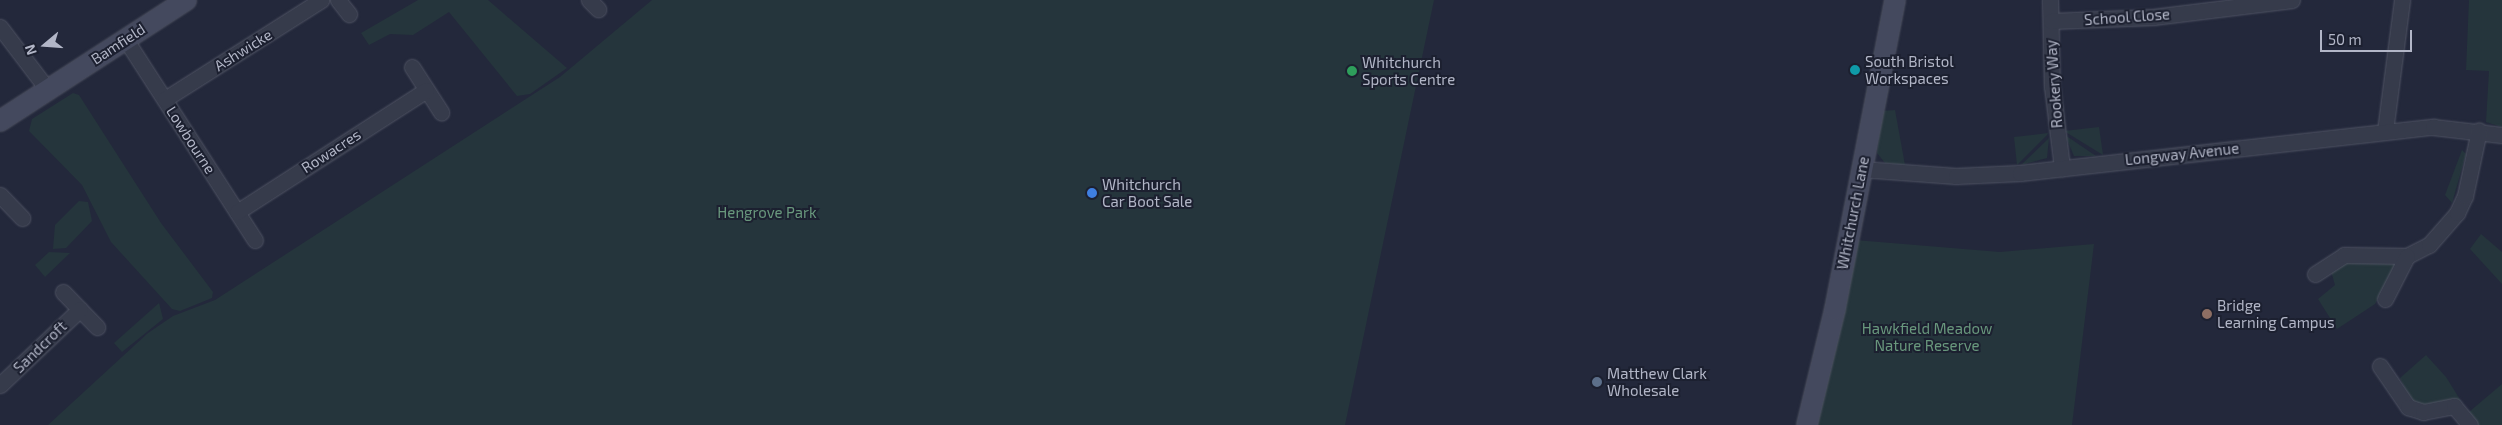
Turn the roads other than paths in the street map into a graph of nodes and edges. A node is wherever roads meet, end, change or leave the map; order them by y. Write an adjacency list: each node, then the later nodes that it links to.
1 (186, 0): 11 (street, Bamfield)
2 (322, 0): 15 (street, Ashwicke)
3 (338, 0): 8 (street)
4 (1895, 0): 22 (street, Whitchurch Lane)
5 (2050, 0): 9 (street, Rookery Way)
6 (2292, 0): 9 (street, School Close)
7 (2402, 0): 19 (street)
8 (349, 14)
9 (2050, 21): 21 (street, Rookery Way)
10 (0, 26): 13 (street)
11 (126, 40): 13 (street, Bamfield); 15 (street, Lowbourne)
12 (412, 67): 14 (street)
13 (48, 90): 17 (street, Bamfield)
14 (426, 90): 16 (street); 24 (street, Rowacres)
15 (165, 99): 24 (street, Lowbourne)
16 (441, 112)
17 (0, 121)
18 (2479, 130): 19 (street, Longway Avenue); 20 (street, Longway Avenue); 27 (street)
19 (2385, 131): 21 (street, Longway Avenue)
20 (2502, 136)
21 (2062, 168): 22 (street, Longway Avenue)
22 (1861, 169): 35 (street, Whitchurch Lane)
23 (2, 200): 25 (street)
24 (237, 212): 26 (street, Lowbourne)
25 (22, 218)
26 (255, 240)
27 (2407, 256): 28 (street); 30 (street)
28 (2315, 274)
29 (63, 292): 31 (street, Sandcroft)
30 (2385, 299)
31 (80, 309): 32 (street, Sandcroft); 34 (street, Sandcroft)
32 (97, 327)
33 (2380, 366): 36 (street)
34 (0, 385)
35 (1807, 425)
36 (2470, 425)

